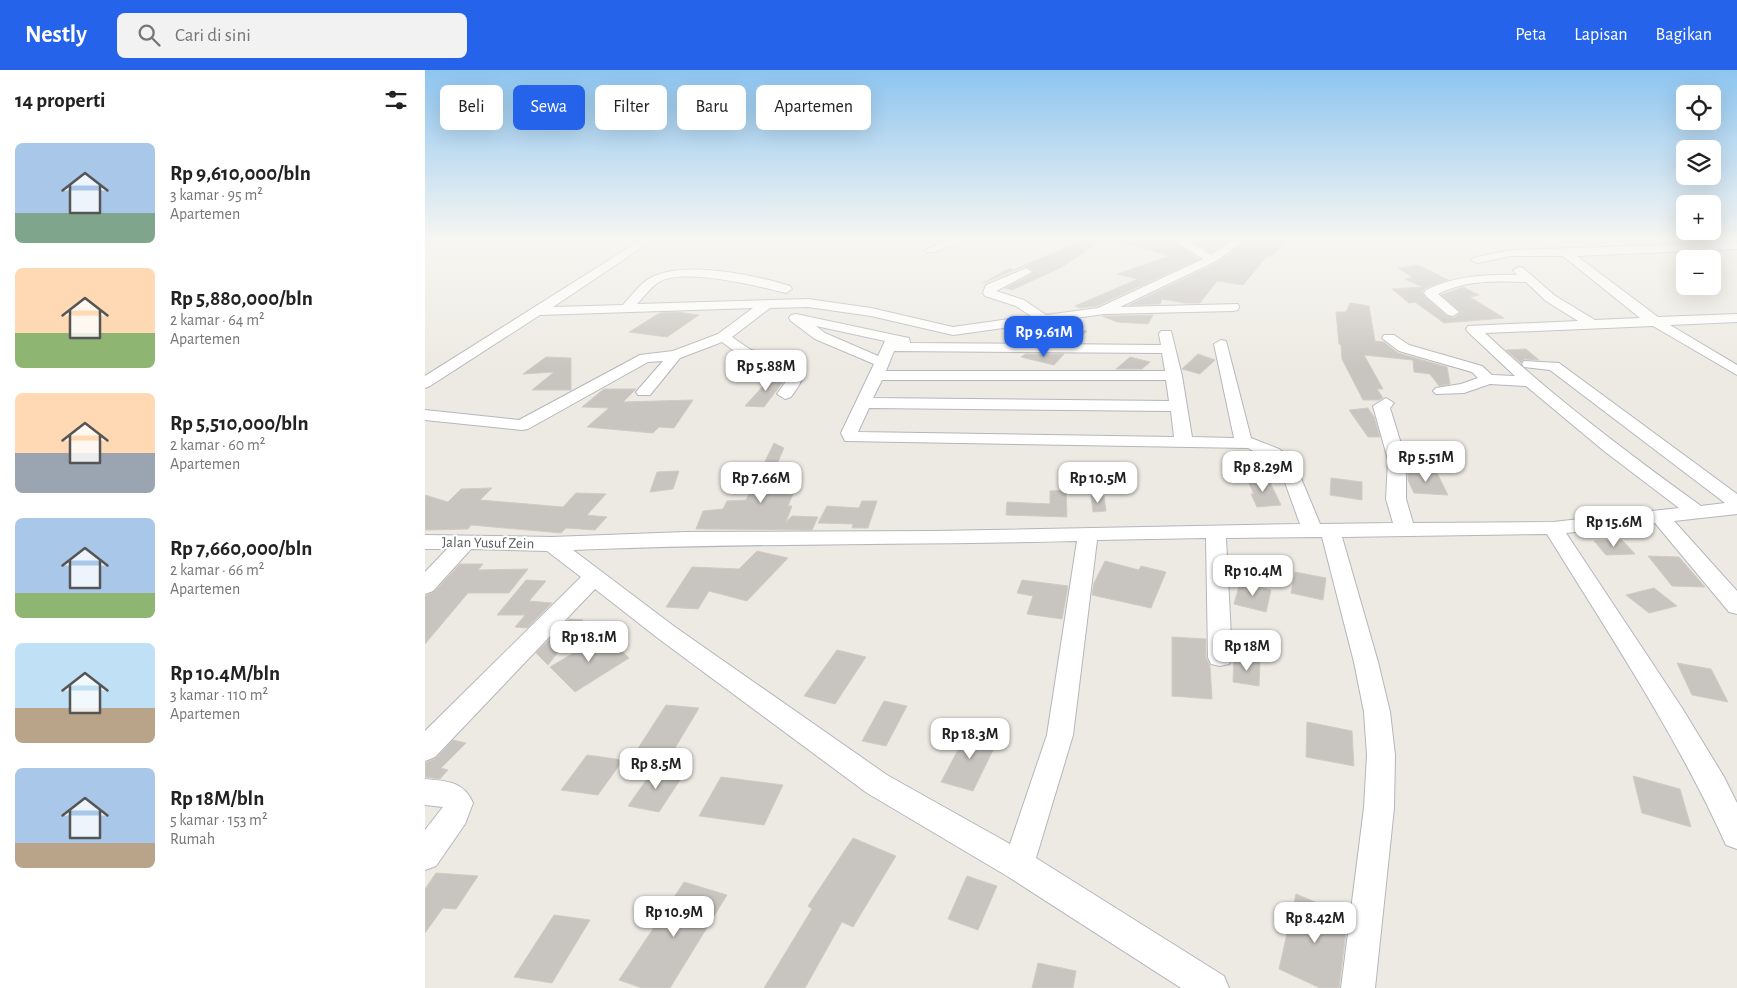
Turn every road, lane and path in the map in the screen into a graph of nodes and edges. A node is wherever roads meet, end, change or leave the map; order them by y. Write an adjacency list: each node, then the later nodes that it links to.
1 (583, 281): 15 (street)
2 (654, 281): 13 (street)
3 (750, 281): 9 (street)
4 (1006, 281): 19 (street)
5 (1165, 281): 16 (street)
6 (1471, 281): 17 (street)
7 (1531, 281): 22 (street)
8 (1601, 281): 21 (street)
9 (786, 288)
10 (767, 303): 13 (street); 19 (street); 24 (street)
11 (1233, 307): 16 (street)
12 (1705, 307): 20 (street)
13 (626, 308): 15 (street)
14 (781, 308): 18 (street)
15 (535, 311): 35 (street)
16 (1101, 311): 19 (street)
17 (1453, 312)
18 (796, 318): 28 (street); 28 (street)
19 (1042, 318)
20 (1731, 318): 21 (street); 23 (street)
21 (1653, 320): 22 (street); 31 (street)
22 (1591, 324): 30 (street)
23 (1737, 326)
24 (723, 337): 27 (street); 38 (street)
25 (1389, 338): 32 (street)
26 (1221, 344): 44 (street)
27 (675, 355): 37 (street); 42 (street)
28 (885, 356): 33 (street); 33 (street); 40 (street)
29 (1529, 364): 45 (street)
30 (1511, 367): 32 (street); 34 (street)
31 (1737, 371)
32 (1483, 374): 34 (street); 36 (street)
33 (1174, 376): 41 (street)
34 (1529, 382): 47 (street)
35 (425, 384)
36 (1441, 391)
37 (644, 392)
38 (785, 394)
39 (1386, 403): 51 (street)
40 (862, 404): 41 (street); 43 (street)
41 (1179, 406): 43 (street)
42 (425, 416)
43 (1184, 443): 44 (street)
44 (1244, 443): 50 (street)
45 (1737, 503)
46 (1737, 508): 47 (street, Jalan Yusuf Zein)
47 (1698, 513): 48 (street, Jalan Yusuf Zein)
48 (1660, 517): 49 (street, Jalan Yusuf Zein); 59 (street)
49 (1553, 528): 51 (street, Jalan Yusuf Zein); 63 (street)
50 (1321, 530): 51 (street, Jalan Yusuf Zein); 52 (street, Jalan Yusuf Zein); 67 (street)
51 (1405, 530)
52 (1216, 532): 53 (street, Jalan Yusuf Zein); 60 (street)
53 (1088, 534): 56 (street, Jalan Yusuf Zein); 65 (street)
54 (425, 542): 55 (street, Jalan Yusuf Zein)
55 (464, 544): 56 (street, Jalan Yusuf Zein); 58 (street)
56 (552, 544): 57 (street)
57 (594, 577): 61 (street); 65 (street)
58 (425, 586)
59 (1737, 606)
60 (1220, 657)
61 (425, 749)
62 (425, 792): 64 (street)
63 (1737, 835)
64 (425, 855)
65 (1018, 865): 66 (street)
66 (1212, 988)
67 (1358, 988)

